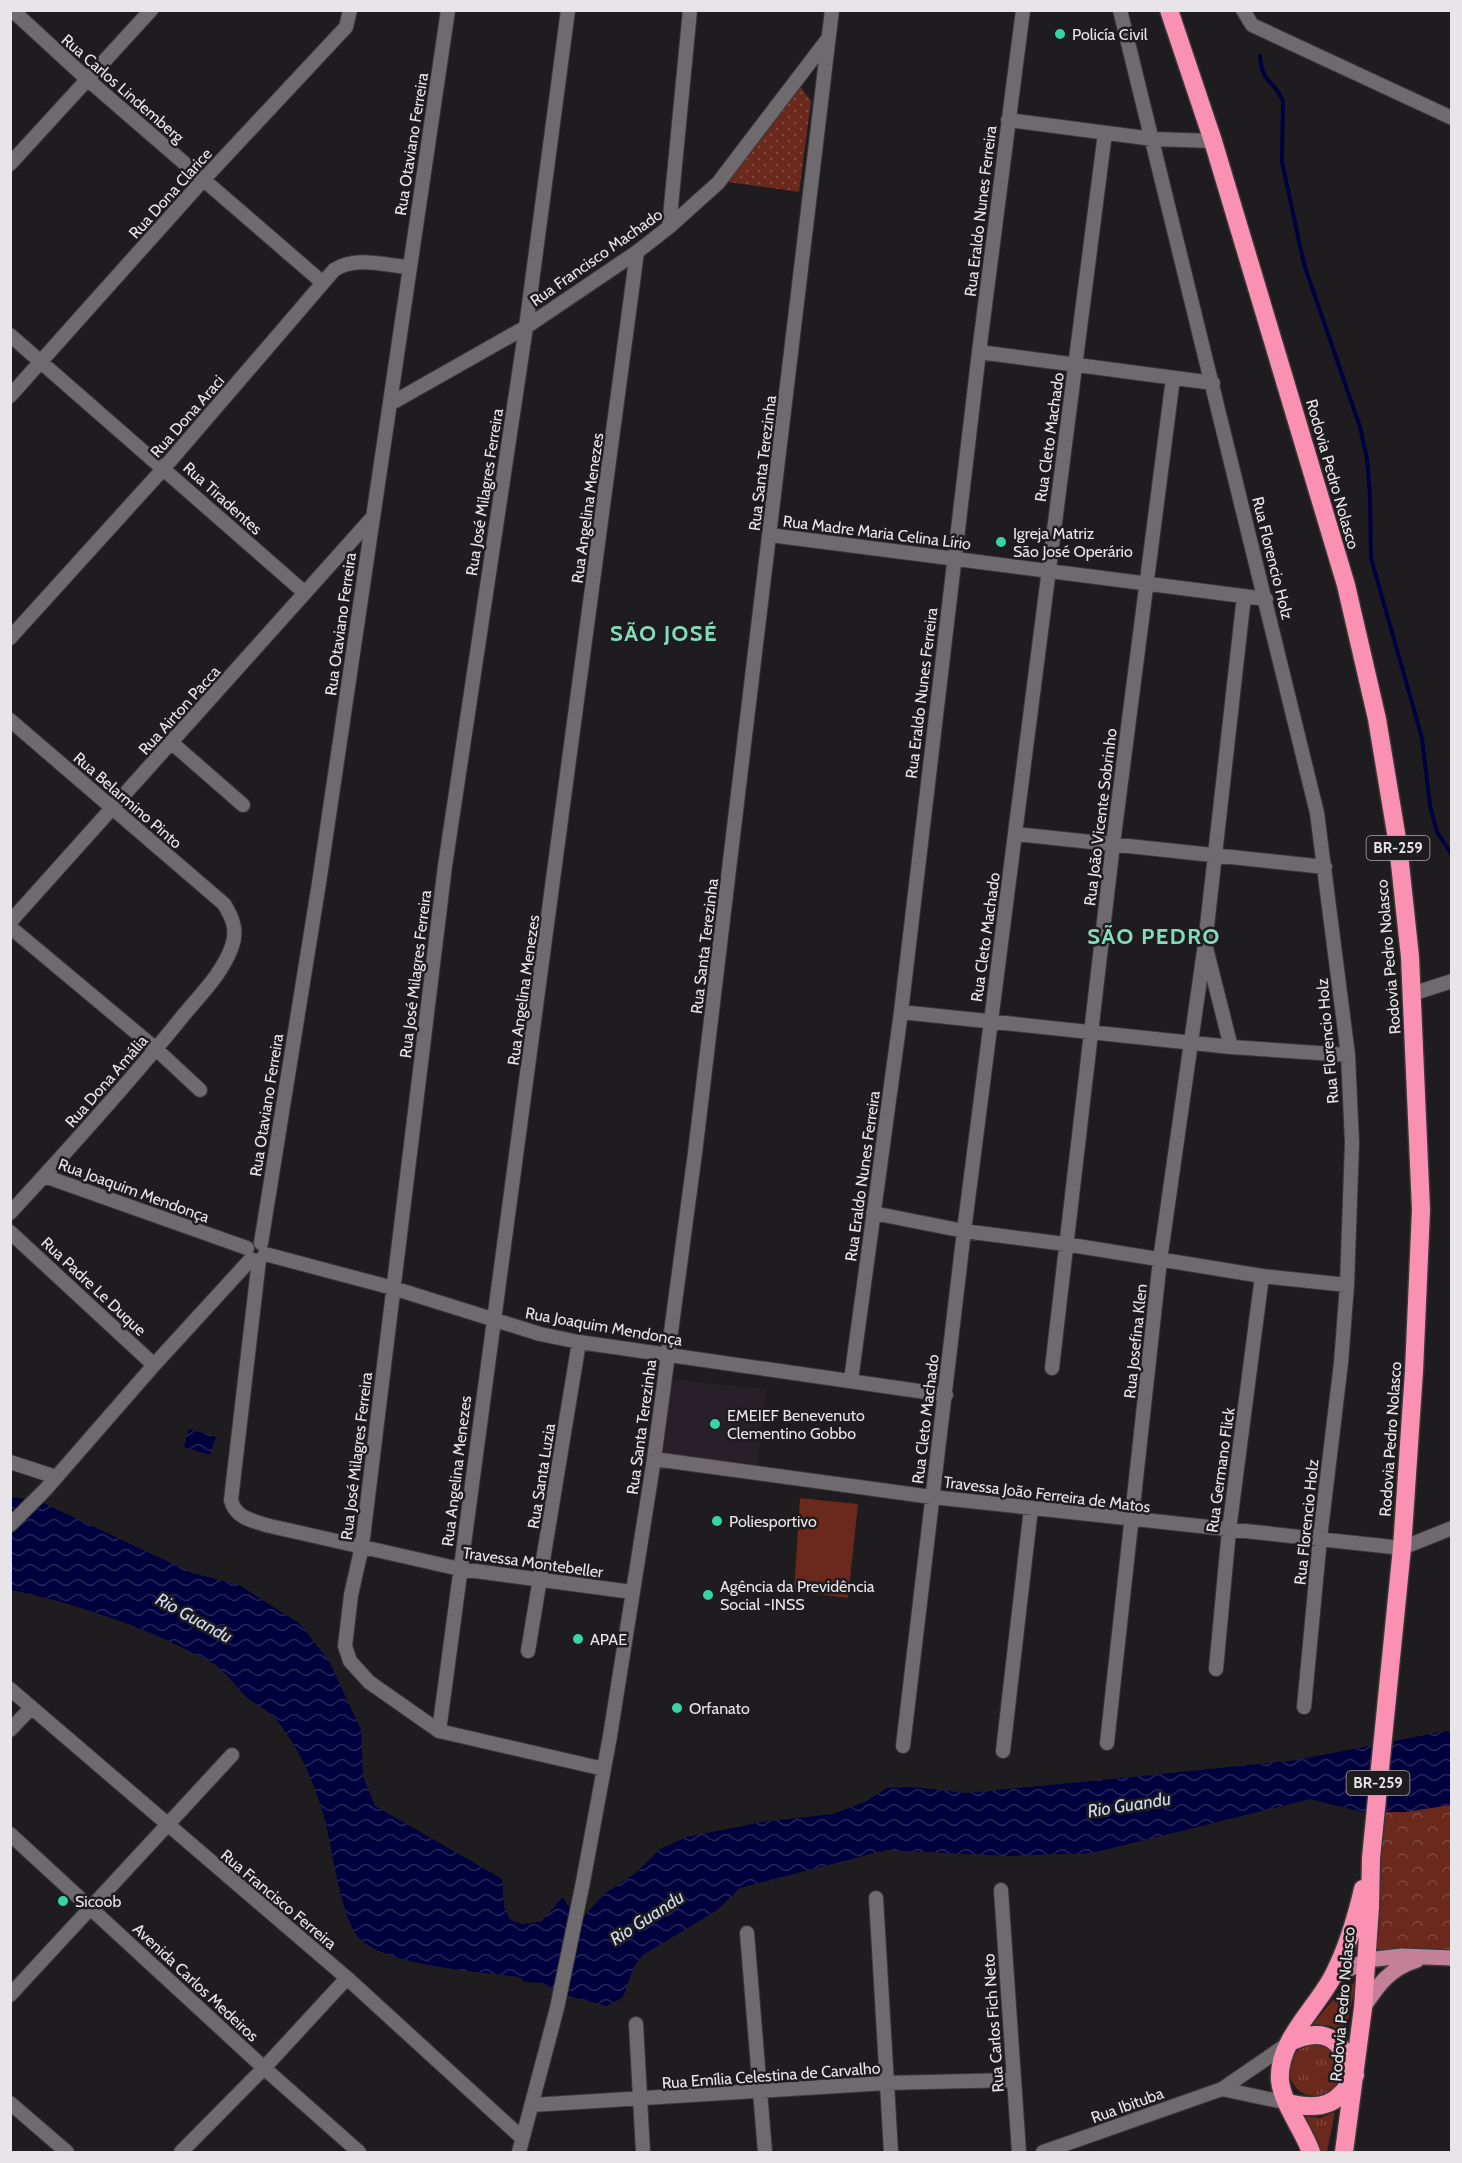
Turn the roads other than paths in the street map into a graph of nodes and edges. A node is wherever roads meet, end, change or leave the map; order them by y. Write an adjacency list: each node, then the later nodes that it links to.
1 (12, 10): 14 (street, Rua Carlos Lindemberg)
2 (151, 10): 14 (street)
3 (350, 10): 22 (street, Rua Dona Clarice)
4 (448, 10): 25 (street, Rua Otaviano Ferreira)
5 (568, 10): 27 (street, Rua José Milagres Ferreira)
6 (690, 10): 23 (street)
7 (832, 10): 12 (street, Rua Santa Terezinha)
8 (1023, 10): 17 (street, Rua Eraldo Nunes Ferreira)
9 (1120, 10): 19 (street, Rua Florencio Holz)
10 (1169, 10): 20 (highway, Rodovia Pedro Nolasco / BR-259)
11 (1243, 10): 16 (street)
12 (829, 38): 13 (street, Rua Francisco Machado); 15 (street, Rua Santa Terezinha)
13 (801, 76): 15 (street); 23 (street, Rua Francisco Machado)
14 (87, 79): 21 (street); 22 (street, Rua Carlos Lindemberg)
15 (824, 92): 38 (street, Rua Santa Terezinha)
16 (1452, 118)
17 (1008, 120): 18 (street); 29 (street, Rua Eraldo Nunes Ferreira)
18 (1105, 133): 19 (street); 31 (street, Rua Cleto Machado)
19 (1153, 139): 20 (street); 33 (street, Rua Florencio Holz)
20 (1213, 141): 59 (highway, Rodovia Pedro Nolasco / BR-259)
21 (10, 164)
22 (204, 179): 26 (street, Rua Carlos Lindemberg); 30 (street, Rua Dona Clarice)
23 (669, 227): 24 (street, Rua Francisco Machado)
24 (637, 252): 27 (street, Rua Francisco Machado); 79 (street, Rua Angelina Menezes)
25 (408, 267): 26 (street, Rua Dona Araci); 35 (street, Rua Otaviano Ferreira)
26 (323, 283): 36 (street, Rua Dona Araci)
27 (526, 327): 35 (street, Rua Francisco Machado); 78 (street, Rua José Milagres Ferreira)
28 (10, 335): 30 (street, Rua Tiradentes)
29 (979, 352): 31 (street); 39 (street, Rua Eraldo Nunes Ferreira)
30 (40, 362): 34 (street, Rua Dona Clarice); 36 (street, Rua Tiradentes)
31 (1075, 366): 32 (street); 40 (street, Rua Cleto Machado)
32 (1173, 378): 33 (street); 41 (street, Rua João Vicente Sobrinho)
33 (1214, 383): 44 (street, Rua Florencio Holz)
34 (10, 396)
35 (390, 404): 37 (street, Rua Otaviano Ferreira)
36 (164, 468): 42 (street, Rua Tiradentes); 45 (street, Rua Dona Araci)
37 (372, 518): 42 (street, Rua Airton Pacca); 74 (street, Rua Otaviano Ferreira)
38 (770, 535): 39 (street, Rua Madre Maria Celina Lírio); 81 (street, Rua Santa Terezinha)
39 (954, 558): 40 (street, Rua Madre Maria Celina Lírio); 60 (street, Rua Eraldo Nunes Ferreira)
40 (1047, 571): 41 (street, Rua Madre Maria Celina Lírio); 50 (street, Rua Cleto Machado)
41 (1147, 584): 43 (street, Rua Madre Maria Celina Lírio); 51 (street, Rua João Vicente Sobrinho)
42 (304, 593): 47 (street, Rua Airton Pacca)
43 (1244, 596): 44 (street, Rua Madre Maria Celina Lírio); 52 (street, Rua Josefina Klen)
44 (1266, 599): 53 (street, Rua Florencio Holz)
45 (10, 638)
46 (10, 720): 49 (street, Rua Belarmino Pinto)
47 (172, 743): 48 (street); 49 (street, Rua Airton Pacca)
48 (243, 805)
49 (112, 809): 54 (street, Rua Belarmino Pinto); 55 (street, Rua Airton Pacca)
50 (1016, 834): 51 (street); 61 (street, Rua Cleto Machado)
51 (1113, 844): 52 (street); 62 (street, Rua João Vicente Sobrinho)
52 (1213, 856): 53 (street); 57 (street, Rua Josefina Klen)
53 (1325, 867): 66 (street, Rua Florencio Holz)
54 (224, 904): 65 (street, Rua Dona Amália)
55 (10, 922)
56 (10, 927): 65 (street)
57 (1205, 944): 63 (street, Rua Josefina Klen); 64 (street)
58 (1452, 981): 59 (street)
59 (1412, 994): 98 (highway, Rodovia Pedro Nolasco / BR-259)
60 (901, 1012): 61 (street); 70 (street, Rua Eraldo Nunes Ferreira)
61 (990, 1021): 62 (street); 71 (street, Rua Cleto Machado)
62 (1091, 1030): 63 (street); 73 (street, Rua João Vicente Sobrinho)
63 (1192, 1043): 64 (street); 75 (street, Rua Josefina Klen)
64 (1232, 1047): 66 (street)
65 (156, 1049): 67 (street); 68 (street, Rua Dona Amália)
66 (1348, 1055): 77 (street, Rua Florencio Holz)
67 (200, 1090)
68 (44, 1176): 69 (street, Rua Dona Amália); 74 (street, Rua Joaquim Mendonça)
69 (10, 1213)
70 (873, 1213): 71 (street); 84 (street, Rua Eraldo Nunes Ferreira)
71 (964, 1231): 73 (street); 85 (street, Rua Cleto Machado)
72 (10, 1232): 82 (street, Rua Padre Le Duque)
73 (1065, 1244): 75 (street); 83 (street, Rua João Vicente Sobrinho)
74 (256, 1253): 78 (street, Rua Joaquim Mendonça); 82 (street); 90 (street, Rua Otaviano Ferreira)
75 (1161, 1260): 76 (street); 92 (street, Rua Josefina Klen)
76 (1262, 1276): 77 (street); 95 (street, Rua Germano Flick)
77 (1347, 1285): 96 (street, Rua Florencio Holz)
78 (393, 1288): 79 (street, Rua Joaquim Mendonça); 97 (street, Rua José Milagres Ferreira)
79 (494, 1321): 80 (street, Rua Joaquim Mendonça); 99 (street, Rua Angelina Menezes)
80 (579, 1342): 81 (street, Rua Joaquim Mendonça); 100 (street, Rua Santa Luzia)
81 (668, 1356): 84 (street, Rua Joaquim Mendonça); 86 (street, Rua Santa Terezinha)
82 (154, 1365): 88 (street)
83 (1052, 1368)
84 (851, 1380): 85 (street, Rua Joaquim Mendonça)
85 (946, 1395): 89 (street, Rua Cleto Machado)
86 (654, 1459): 89 (street, Travessa João Ferreira de Matos); 101 (street, Rua Santa Terezinha)
87 (10, 1462): 88 (street)
88 (56, 1477): 93 (street)
89 (932, 1497): 91 (street, Travessa João Ferreira de Matos); 110 (street, Rua Cleto Machado)
90 (231, 1500): 97 (street, Travessa Montebeller)
91 (1031, 1508): 92 (street, Travessa João Ferreira de Matos); 111 (street)
92 (1131, 1521): 95 (street, Travessa João Ferreira de Matos); 109 (street, Rua Josefina Klen)
93 (10, 1525)
94 (1452, 1528): 98 (street)
95 (1229, 1530): 96 (street, Travessa João Ferreira de Matos); 103 (street, Rua Germano Flick)
96 (1320, 1538): 98 (street, Travessa João Ferreira de Matos); 105 (street, Rua Florencio Holz)
97 (362, 1546): 99 (street, Travessa Montebeller); 108 (street, Rua José Milagres Ferreira)
98 (1402, 1548): 116 (highway, Rodovia Pedro Nolasco / BR-259)
99 (460, 1569): 100 (street, Travessa Montebeller); 108 (street, Rua Angelina Menezes)
100 (541, 1580): 101 (street, Travessa Montebeller); 102 (street, Rua Santa Luzia)
101 (632, 1592): 113 (street, Rua Santa Terezinha)
102 (528, 1651)
103 (1216, 1669)
104 (10, 1689): 106 (street, Rua Francisco Ferreira)
105 (1304, 1707)
106 (31, 1708): 107 (street); 114 (street, Rua Francisco Ferreira)
107 (10, 1730)
108 (439, 1731): 113 (street, Rua José Milagres Ferreira)
109 (1107, 1743)
110 (903, 1746)
111 (1003, 1751)
112 (231, 1755): 114 (street)
113 (604, 1769): 139 (street, Rua Santa Terezinha)
114 (168, 1826): 119 (street); 125 (street, Rua Francisco Ferreira)
115 (10, 1834): 119 (street, Avenida Carlos Medeiros)
116 (1371, 1854): 123 (highway, Rodovia Pedro Nolasco / BR-259); 124 (highway, Rodovia Pedro Nolasco / BR-259)
117 (1001, 1890): 132 (street, Rua Carlos Fich Neto)
118 (876, 1898): 133 (street)
119 (90, 1906): 126 (street); 130 (street, Avenida Carlos Medeiros)
120 (747, 1933): 135 (street)
121 (1429, 1957): 122 (main road); 123 (main road); 127 (main road)
122 (1452, 1958)
123 (1367, 1960): 124 (main road); 127 (highway, Rodovia Pedro Nolasco / BR-259)
124 (1333, 1977): 129 (highway, Rodovia Pedro Nolasco / BR-259)
125 (347, 1978): 130 (street); 140 (street, Rua Francisco Ferreira)
126 (10, 1995)
127 (1363, 2008): 131 (highway, Rodovia Pedro Nolasco / BR-259)
128 (636, 2024): 136 (street)
129 (1290, 2042): 131 (highway); 134 (street, Rua Ibituba); 138 (highway)
130 (264, 2068): 142 (street); 143 (street, Avenida Carlos Medeiros)
131 (1355, 2075): 138 (highway); 151 (highway, Rodovia Pedro Nolasco / BR-259)
132 (1013, 2080): 133 (street, Rua Emília Celestina de Carvalho); 148 (street, Rua Carlos Fich Neto)
133 (886, 2083): 135 (street, Rua Emília Celestina de Carvalho); 147 (street)
134 (1222, 2089): 138 (street); 149 (street, Rua Ibituba)
135 (761, 2091): 136 (street, Rua Emília Celestina de Carvalho); 146 (street)
136 (640, 2100): 139 (street, Rua Emília Celestina de Carvalho); 145 (street)
137 (10, 2103): 141 (street)
138 (1288, 2103): 150 (highway)
139 (532, 2105): 140 (street, Rua Santa Terezinha)
140 (522, 2138): 144 (street, Rua Santa Terezinha)
141 (67, 2152)
142 (181, 2152)
143 (359, 2152)
144 (519, 2152)
145 (643, 2152)
146 (765, 2152)
147 (891, 2152)
148 (1019, 2152)
149 (1043, 2152)
150 (1311, 2152)
151 (1344, 2152)

